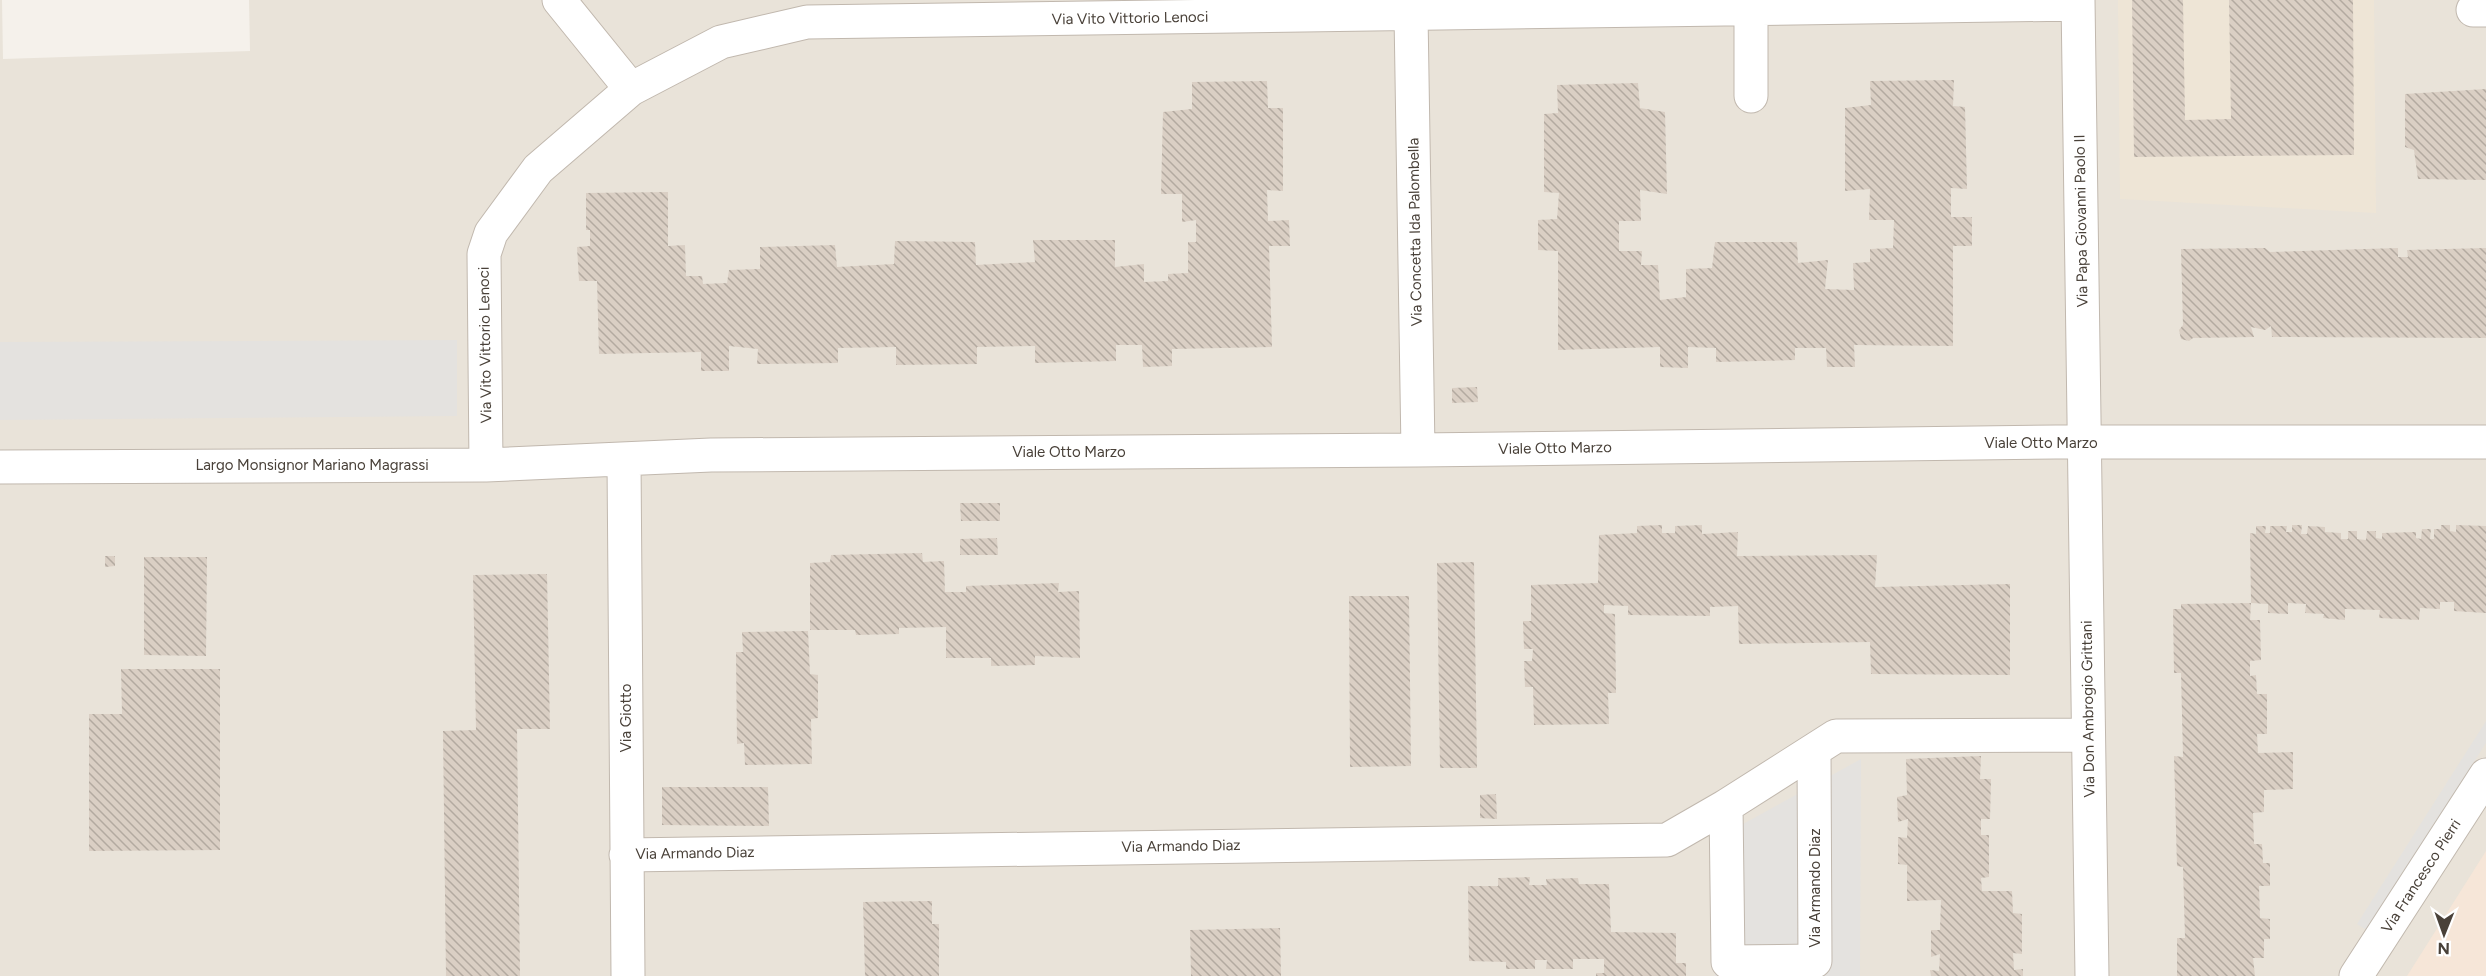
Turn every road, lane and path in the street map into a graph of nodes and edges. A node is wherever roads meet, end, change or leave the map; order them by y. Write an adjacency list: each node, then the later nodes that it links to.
1 (559, 0): 6 (street)
2 (2078, 2): 4 (street, Via Vito Vittorio Lenoci); 9 (street, Via Papa Giovanni Paolo II)
3 (1097, 9): 5 (street, Via Vito Vittorio Lenoci); 6 (street, Via Vito Vittorio Lenoci)
4 (1751, 9): 5 (street, Via Vito Vittorio Lenoci); 7 (street)
5 (1411, 14): 10 (street, Via Concetta Ida Palombella)
6 (631, 89): 12 (street, Via Vito Vittorio Lenoci)
7 (1751, 96)
8 (2486, 442): 9 (street, Viale Otto Marzo)
9 (2084, 443): 10 (street, Viale Otto Marzo); 14 (street, Via Don Ambrogio Grittani)
10 (1418, 450): 11 (street, Viale Otto Marzo)
11 (624, 460): 12 (street, Largo Monsignor Mariano Magrassi); 18 (street, Via Giotto)
12 (486, 465): 13 (street, Largo Monsignor Mariano Magrassi)
13 (0, 467)
14 (2088, 735): 15 (street, Via Armando Diaz); 20 (street, Via Don Ambrogio Grittani)
15 (1814, 752): 17 (street, Via Armando Diaz); 17 (street, Via Armando Diaz)
16 (2486, 775): 21 (street, Via Francesco Pierri)
17 (1726, 806): 18 (street, Via Armando Diaz)
18 (626, 855): 19 (street, Via Giotto)
19 (628, 976)
20 (2092, 976)
21 (2356, 976)

